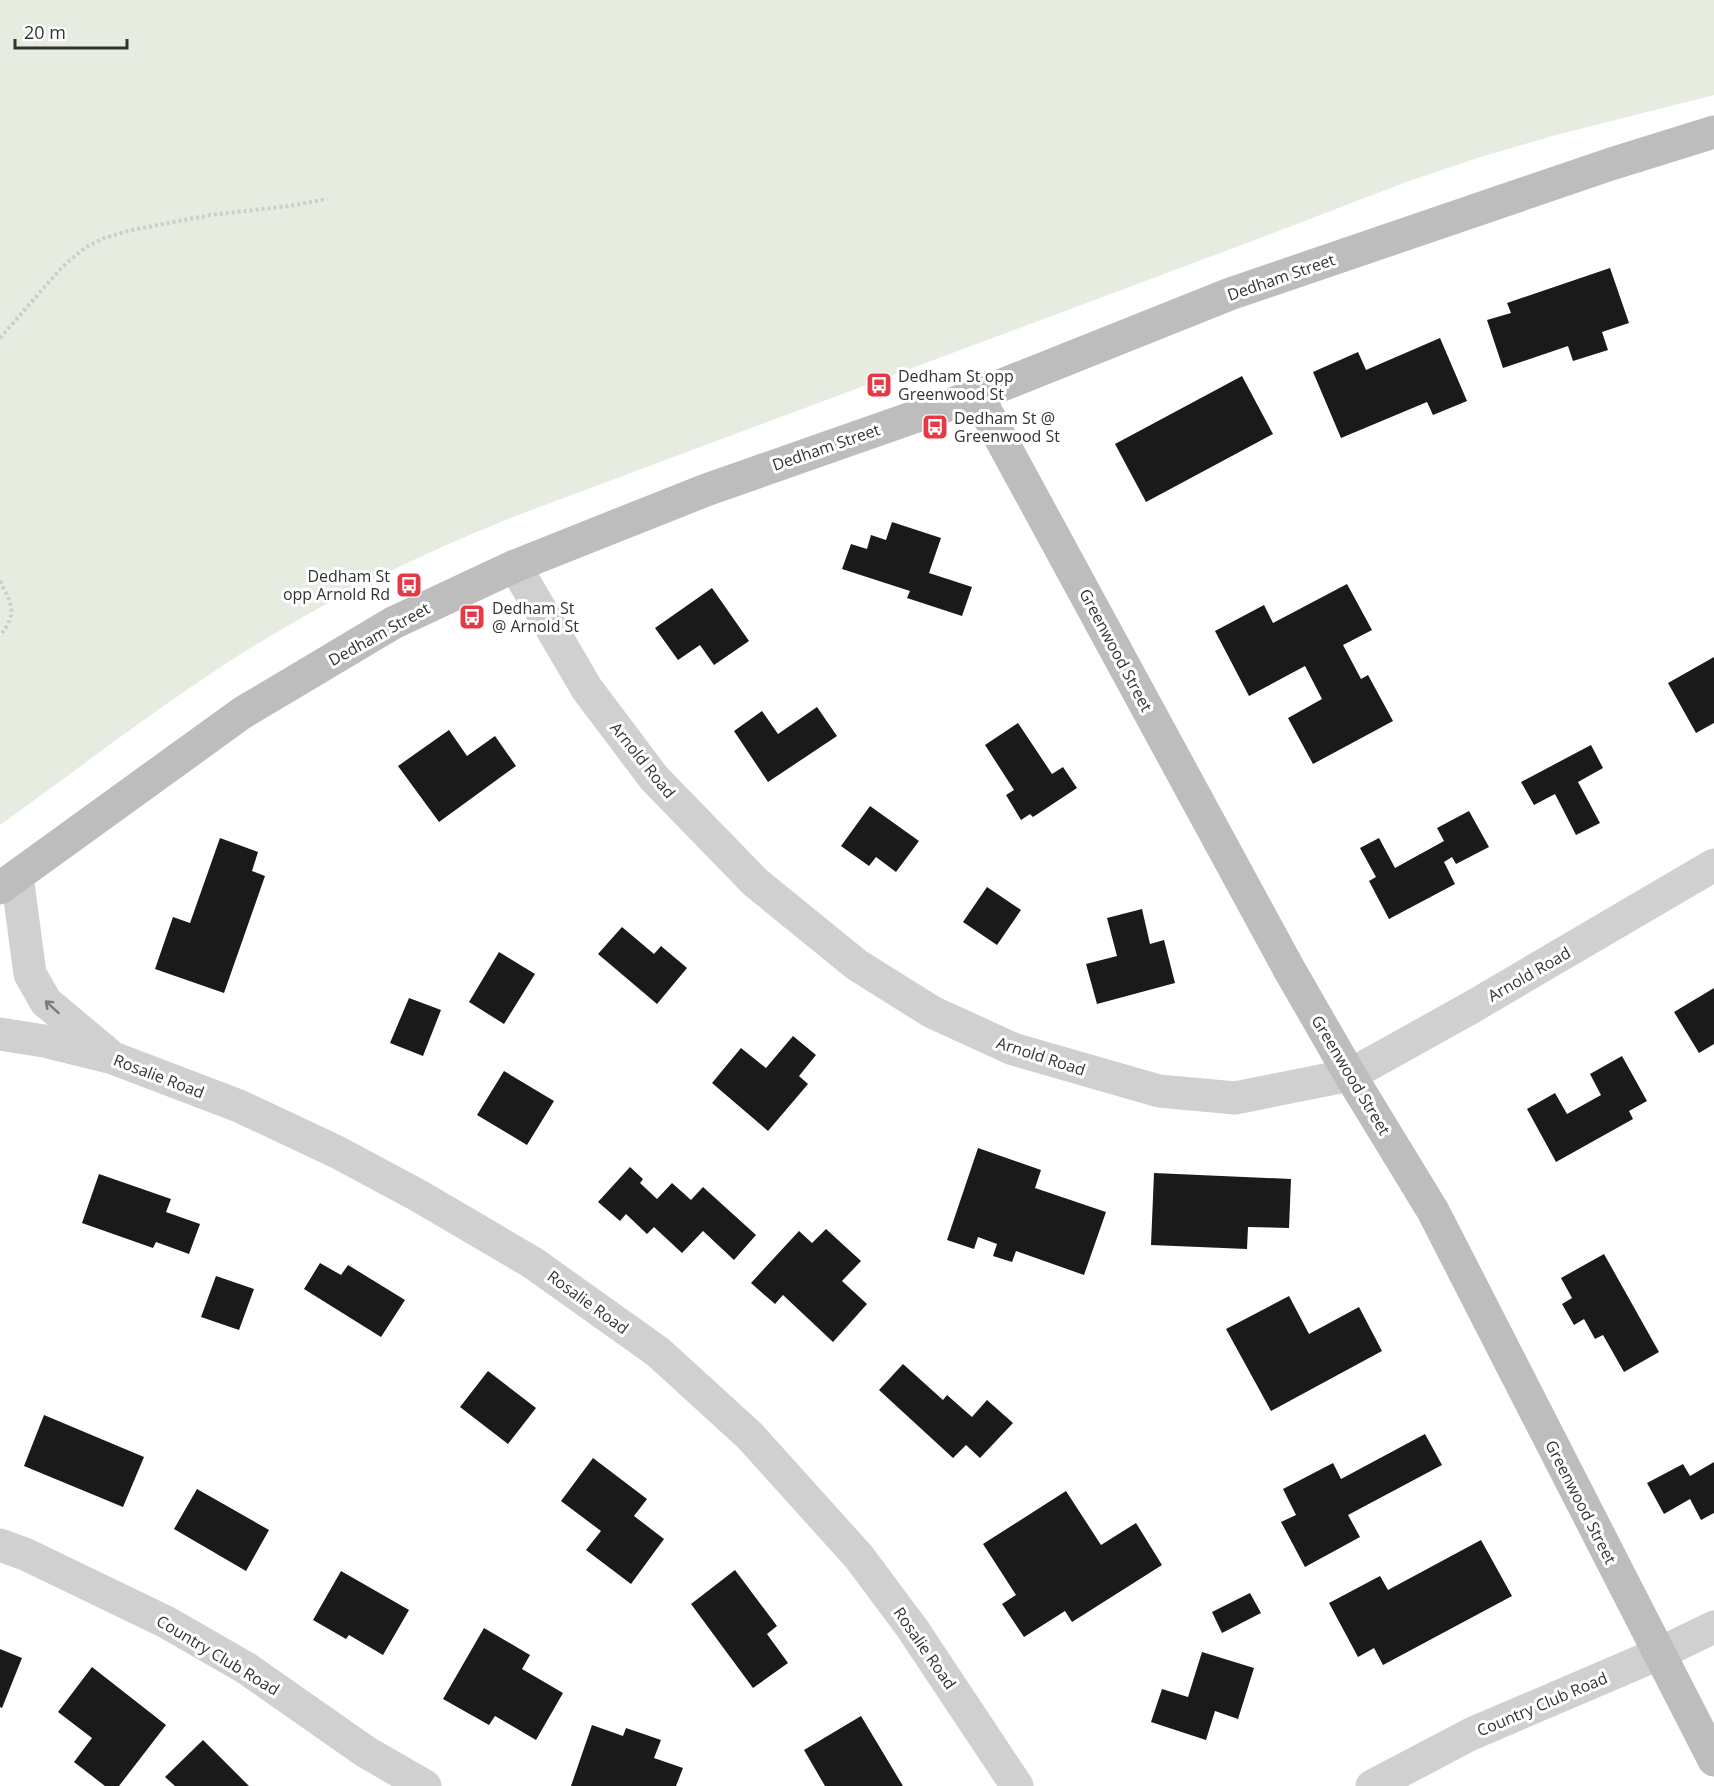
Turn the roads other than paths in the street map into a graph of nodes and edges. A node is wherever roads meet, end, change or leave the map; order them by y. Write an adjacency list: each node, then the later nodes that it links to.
1 (1714, 132): 2 (main road, Dedham Street)
2 (977, 395): 3 (main road, Dedham Street); 8 (main road, Greenwood Street)
3 (515, 566): 5 (main road, Dedham Street); 8 (street, Arnold Road)
4 (1714, 865): 8 (street, Arnold Road)
5 (8, 882): 7 (street, one-way to 5)
6 (0, 1034): 7 (street, Rosalie Road)
7 (113, 1058): 16 (street, Rosalie Road)
8 (1350, 1075): 11 (main road, Greenwood Street)
9 (0, 1545): 12 (street, Country Club Road)
10 (1714, 1627): 11 (street, Country Club Road)
11 (1658, 1654): 13 (main road, Greenwood Street); 17 (street, Country Club Road)
12 (366, 1752): 14 (street); 15 (street, Country Club Road)
13 (1714, 1760)
14 (395, 1786)
15 (424, 1786)
16 (1017, 1786)
17 (1372, 1786)

